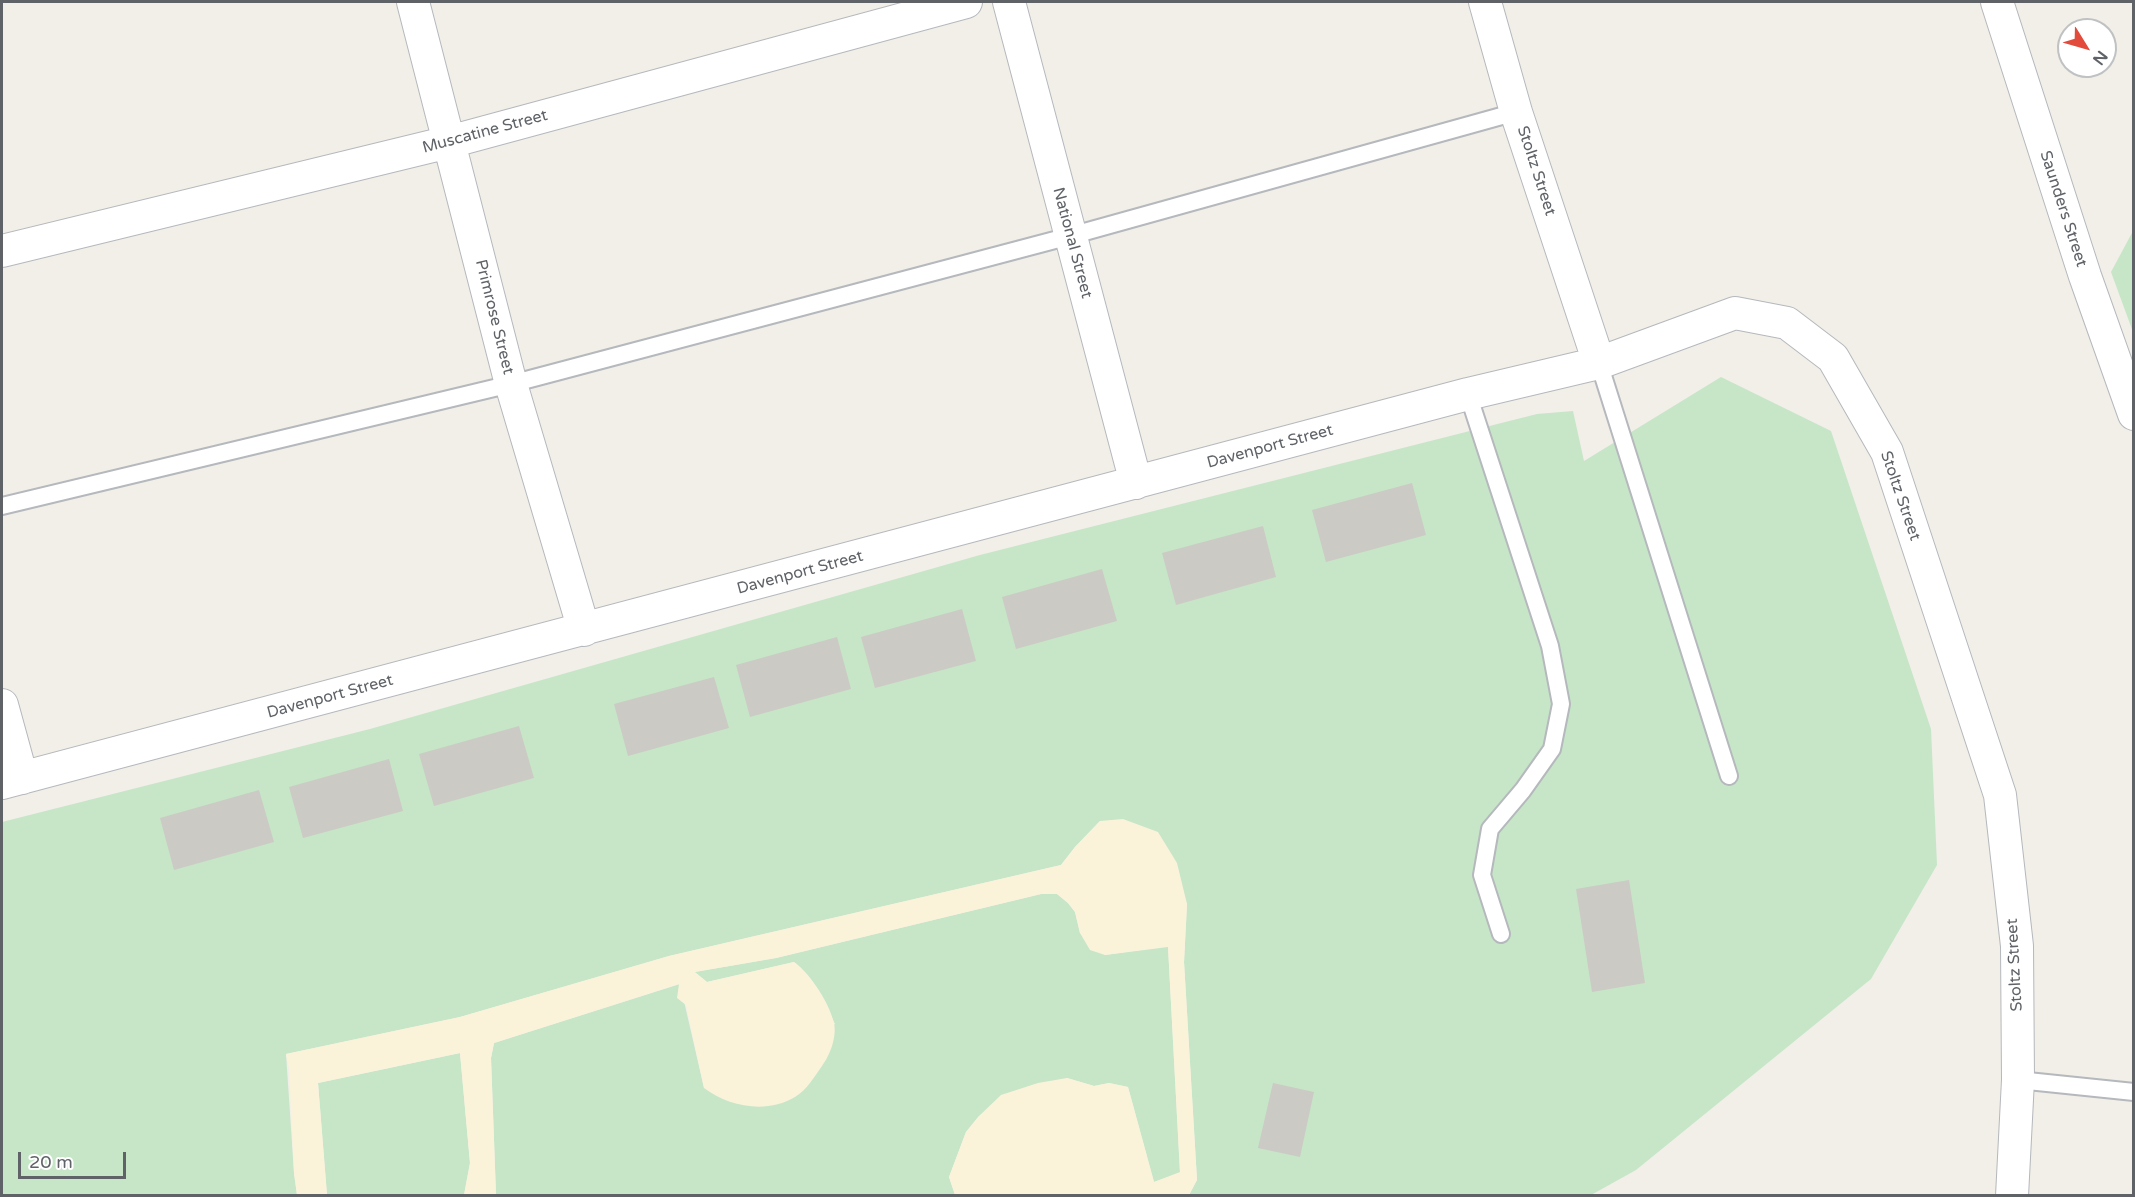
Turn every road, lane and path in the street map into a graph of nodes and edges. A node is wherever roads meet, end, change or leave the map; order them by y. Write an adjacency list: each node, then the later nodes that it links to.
1 (413, 2): 7 (street, Primrose Street)
2 (966, 2): 7 (street, Muscatine Street)
3 (1009, 2): 8 (street, National Street)
4 (1485, 2): 6 (street, Stoltz Street)
5 (1997, 2): 13 (street, Saunders Street)
6 (1516, 112): 8 (lane); 10 (street, Stoltz Street)
7 (449, 142): 9 (street, Muscatine Street); 11 (street, Primrose Street)
8 (1070, 236): 11 (lane); 14 (street, National Street)
9 (2, 250)
10 (1599, 363): 12 (street, Davenport Street); 18 (lane); 21 (street, Stoltz Street)
11 (511, 384): 15 (lane); 16 (street, Primrose Street)
12 (1468, 394): 14 (street, Davenport Street); 20 (lane)
13 (2133, 414)
14 (1136, 483): 16 (street, Davenport Street)
15 (2, 507)
16 (584, 630): 19 (street, Davenport Street)
17 (2, 705): 19 (street)
18 (1730, 776)
19 (12, 781)
20 (1501, 933)
21 (2018, 1080): 22 (lane); 23 (street, Stoltz Street)
22 (2133, 1092)
23 (2012, 1196)

